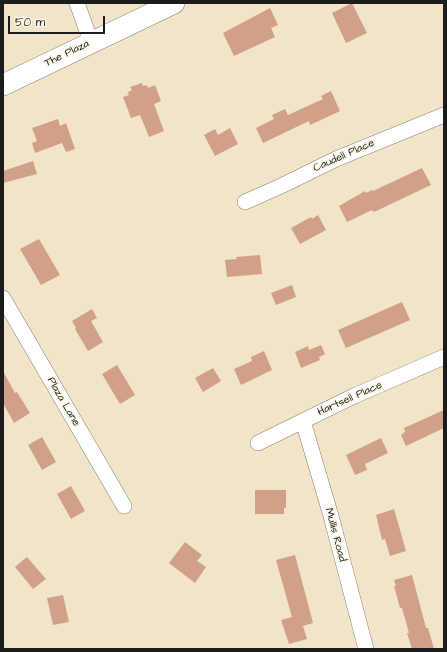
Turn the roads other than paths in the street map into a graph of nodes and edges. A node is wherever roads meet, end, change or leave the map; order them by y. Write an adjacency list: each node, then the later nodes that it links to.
1 (77, 3): 3 (street)
2 (174, 3): 3 (main road, The Plaza)
3 (92, 42): 4 (main road, The Plaza)
4 (3, 85)
5 (444, 115): 6 (street, Caudell Place)
6 (245, 202)
7 (3, 298): 11 (street, Plaza Lane)
8 (444, 357): 9 (street, Hartsell Place)
9 (302, 421): 10 (street, Hartsell Place); 12 (street, Mullis Road)
10 (258, 443)
11 (124, 506)
12 (366, 649)

